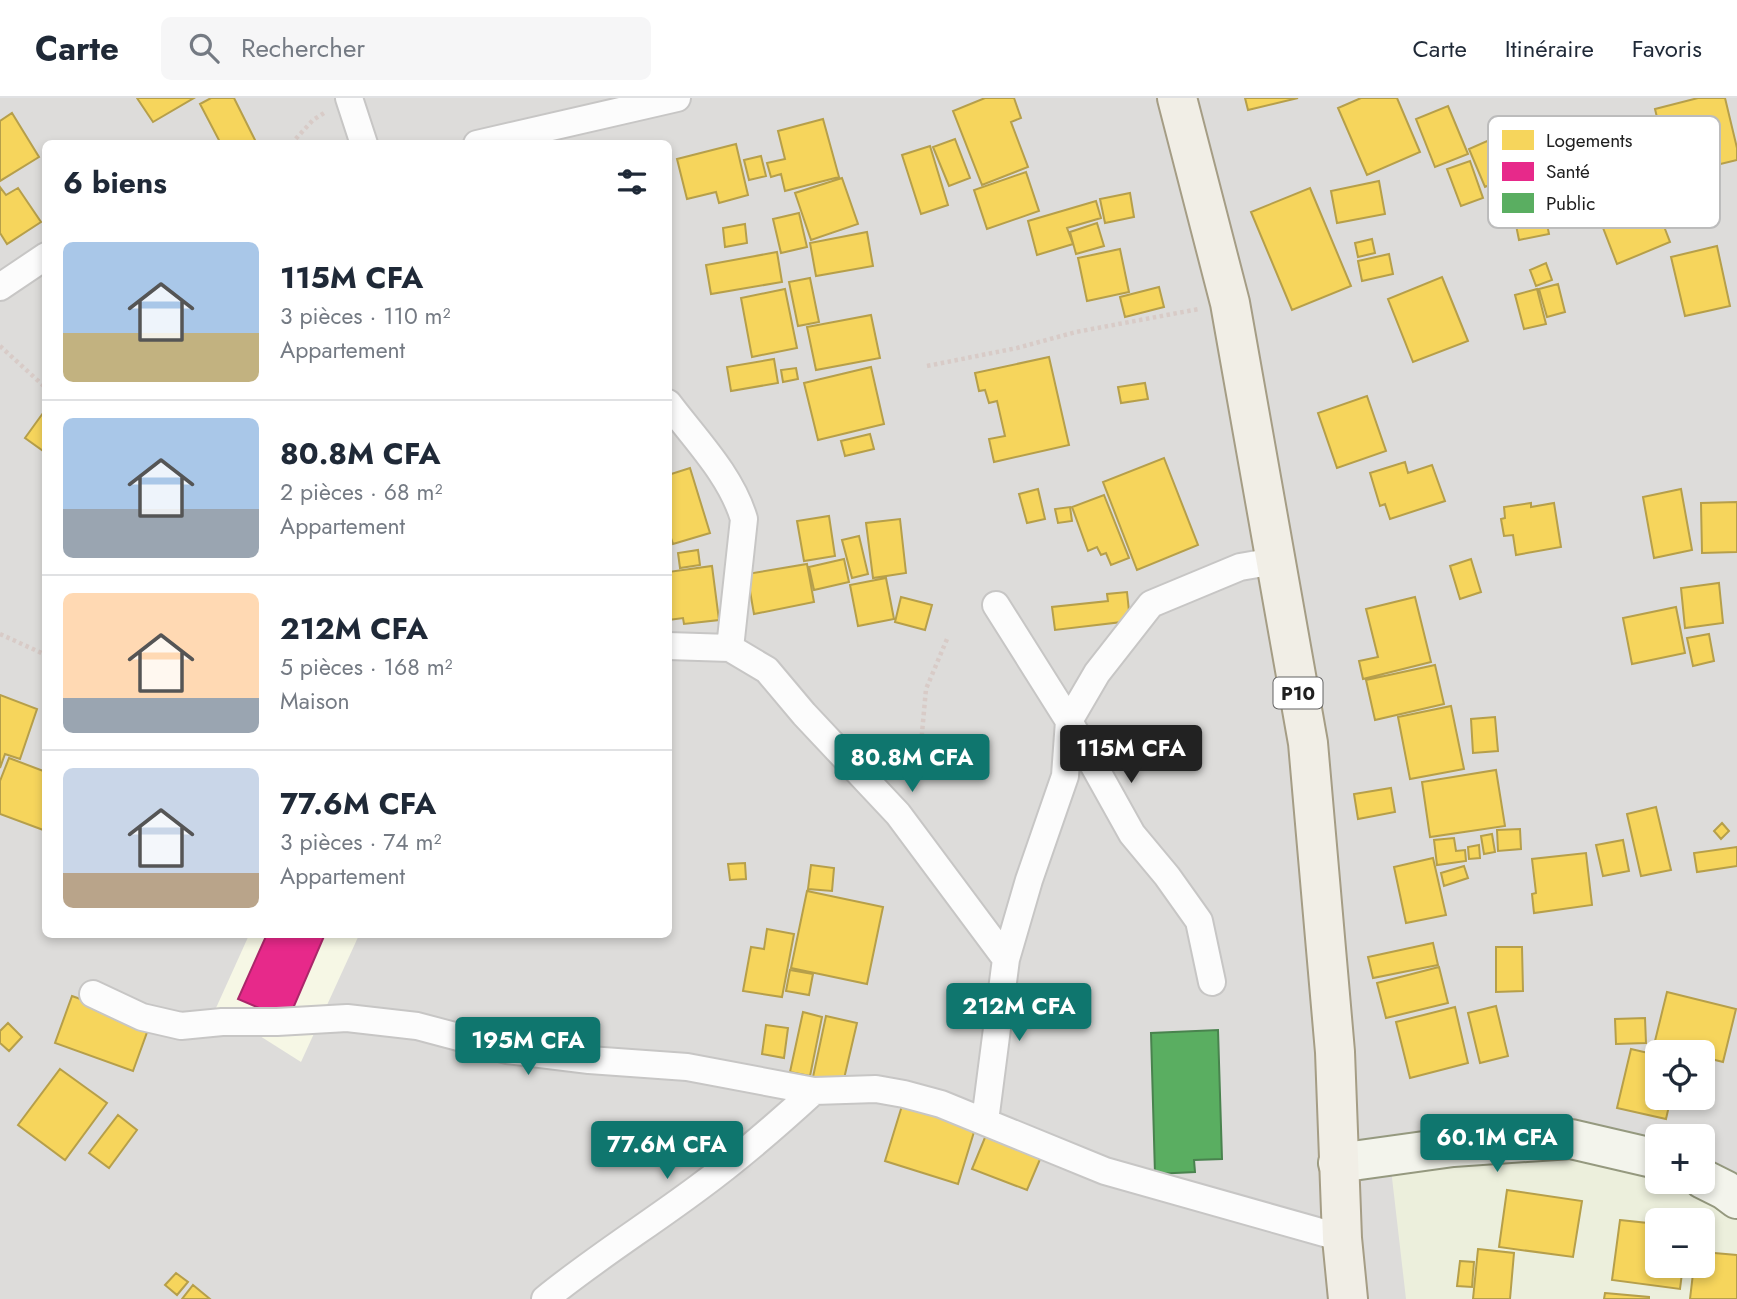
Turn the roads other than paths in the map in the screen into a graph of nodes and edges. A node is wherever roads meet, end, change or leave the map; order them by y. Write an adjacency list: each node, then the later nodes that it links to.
1 (349, 98): 4 (street)
2 (677, 98): 5 (street)
3 (1177, 98): 9 (main road, P10)
4 (363, 140)
5 (494, 140)
6 (42, 259): 7 (street)
7 (0, 287)
8 (672, 408): 12 (street)
9 (1275, 561): 13 (street); 20 (main road, P10)
10 (996, 605): 13 (street)
11 (672, 646): 12 (street)
12 (730, 648): 14 (street)
13 (1069, 720): 14 (street); 15 (street)
14 (1006, 959): 18 (street)
15 (1212, 982)
16 (93, 994): 17 (street)
17 (814, 1091): 18 (street); 24 (street)
18 (985, 1121): 23 (street)
19 (1645, 1156): 20 (street)
20 (1338, 1163): 23 (main road, P10)
21 (1715, 1185): 22 (street)
22 (1737, 1199)
23 (1342, 1238): 25 (main road, P10)
24 (545, 1299)
25 (1348, 1299)

